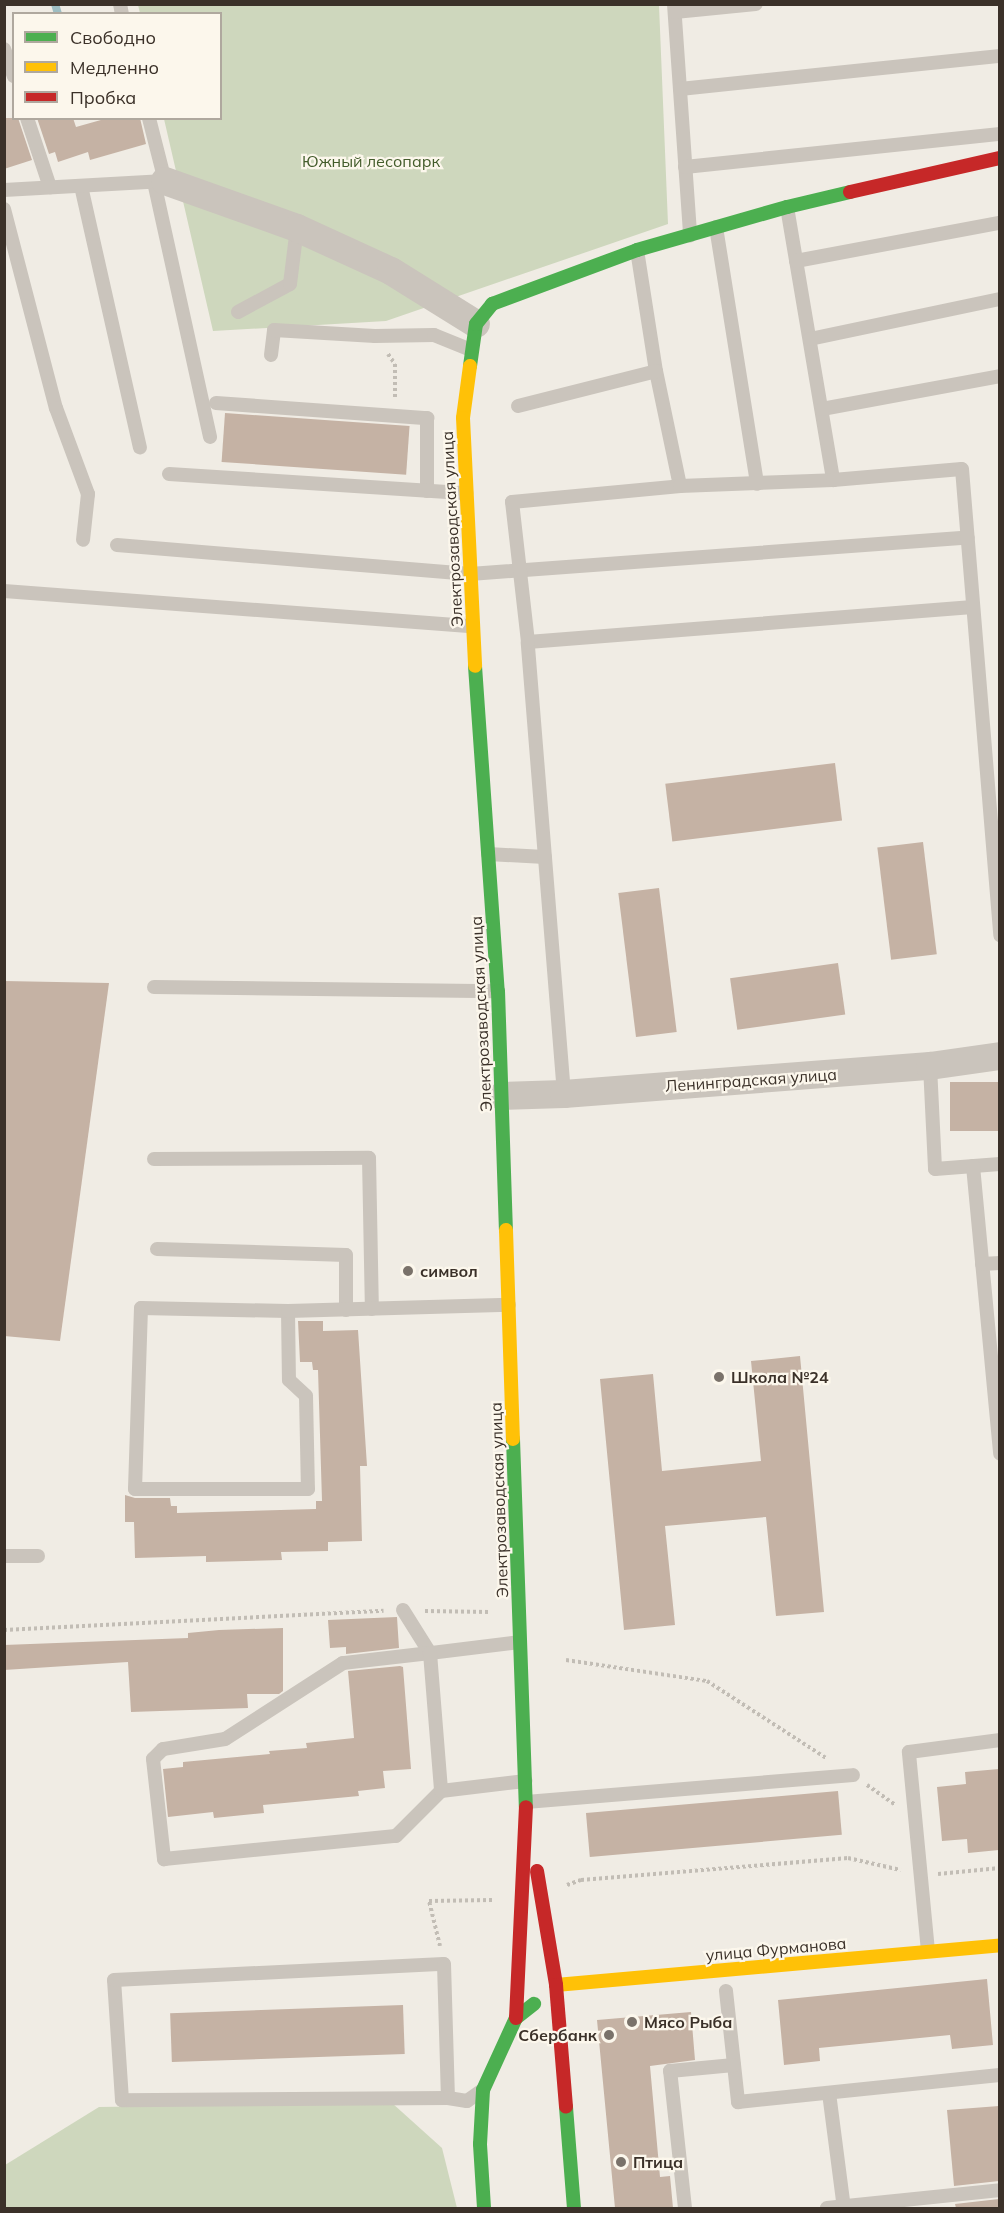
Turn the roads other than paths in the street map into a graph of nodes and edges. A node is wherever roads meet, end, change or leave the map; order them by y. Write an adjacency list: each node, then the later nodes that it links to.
1 (756, 4): 2 (lane)
2 (675, 8): 6 (lane)
3 (4, 49): 5 (lane)
4 (999, 56): 6 (lane)
5 (12, 71)
6 (680, 89): 11 (lane)
7 (28, 120): 14 (lane)
8 (149, 120): 12 (lane)
9 (999, 134): 11 (lane)
10 (999, 158): 16 (street)
11 (685, 167): 21 (lane)
12 (159, 182): 13 (lane); 20 (street); 34 (lane)
13 (81, 186): 14 (lane); 35 (lane)
14 (50, 187): 15 (lane)
15 (4, 190)
16 (787, 207): 19 (street); 23 (lane)
17 (4, 209): 43 (lane)
18 (999, 223): 23 (lane)
19 (716, 227): 21 (street); 38 (lane)
20 (297, 228): 25 (lane); 26 (street)
21 (690, 235): 22 (street)
22 (637, 250): 26 (street); 29 (lane)
23 (796, 261): 27 (lane)
24 (999, 299): 27 (lane)
25 (238, 312)
26 (473, 337): 28 (lane); 41 (street, Электрозаводская улица)
27 (810, 339): 33 (lane)
28 (271, 355)
29 (656, 371): 32 (lane); 39 (lane)
30 (999, 376): 33 (lane)
31 (216, 403): 40 (lane)
32 (518, 406)
33 (822, 410): 37 (lane)
34 (210, 437)
35 (140, 447)
36 (169, 474): 40 (lane)
37 (833, 480): 38 (lane); 42 (lane)
38 (757, 484): 39 (lane)
39 (681, 486): 45 (lane)
40 (427, 491): 41 (lane)
41 (466, 494): 46 (street, Электрозаводская улица)
42 (968, 537): 45 (lane); 48 (lane)
43 (83, 540)
44 (117, 545): 46 (lane)
45 (521, 570): 46 (lane); 50 (lane)
46 (470, 574): 49 (street, Электрозаводская улица)
47 (4, 591): 49 (lane)
48 (973, 607): 50 (lane); 53 (lane)
49 (472, 626): 51 (street, Электрозаводская улица)
50 (528, 642): 52 (lane)
51 (488, 854): 52 (lane); 55 (street, Электрозаводская улица)
52 (545, 857): 58 (lane)
53 (999, 934)
54 (154, 987): 55 (lane)
55 (498, 991): 59 (street, Электрозаводская улица)
56 (999, 1056): 57 (street, Ленинградская улица)
57 (930, 1066): 58 (street, Ленинградская улица); 62 (lane)
58 (564, 1094): 59 (street, Ленинградская улица)
59 (502, 1096): 66 (street, Электрозаводская улица)
60 (154, 1159): 67 (lane)
61 (999, 1164): 62 (lane)
62 (973, 1166): 65 (lane)
63 (157, 1249): 68 (lane)
64 (999, 1263): 65 (lane)
65 (982, 1264): 70 (lane)
66 (509, 1305): 67 (lane); 74 (street, Электрозаводская улица)
67 (372, 1309): 68 (lane)
68 (346, 1310): 69 (lane)
69 (288, 1311): 69 (lane)
70 (999, 1454)
71 (4, 1556): 72 (lane)
72 (38, 1556)
73 (403, 1610): 75 (lane)
74 (520, 1642): 75 (lane); 78 (street, Электрозаводская улица)
75 (430, 1653): 79 (lane); 79 (lane)
76 (999, 1740): 82 (lane)
77 (852, 1775): 80 (lane)
78 (525, 1781): 79 (lane); 80 (street, Электрозаводская улица)
79 (441, 1791)
80 (526, 1802): 83 (street, Электрозаводская улица); 85 (street, Электрозаводская улица)
81 (999, 1945): 82 (street, улица Фурманова)
82 (928, 1952): 83 (street, улица Фурманова)
83 (556, 1985): 85 (street, Электрозаводская улица); 93 (street, Электрозаводская улица)
84 (726, 1991): 86 (lane)
85 (516, 2018): 88 (street, Электрозаводская улица)
86 (734, 2065): 89 (lane); 94 (lane)
87 (999, 2075): 89 (lane)
88 (483, 2090): 90 (lane); 92 (street, Электрозаводская улица)
89 (829, 2093): 96 (lane)
90 (448, 2097): 90 (lane)
91 (999, 2190): 96 (lane)
92 (483, 2208)
93 (574, 2208)
94 (685, 2208)
95 (827, 2208): 96 (lane)
96 (843, 2208)

